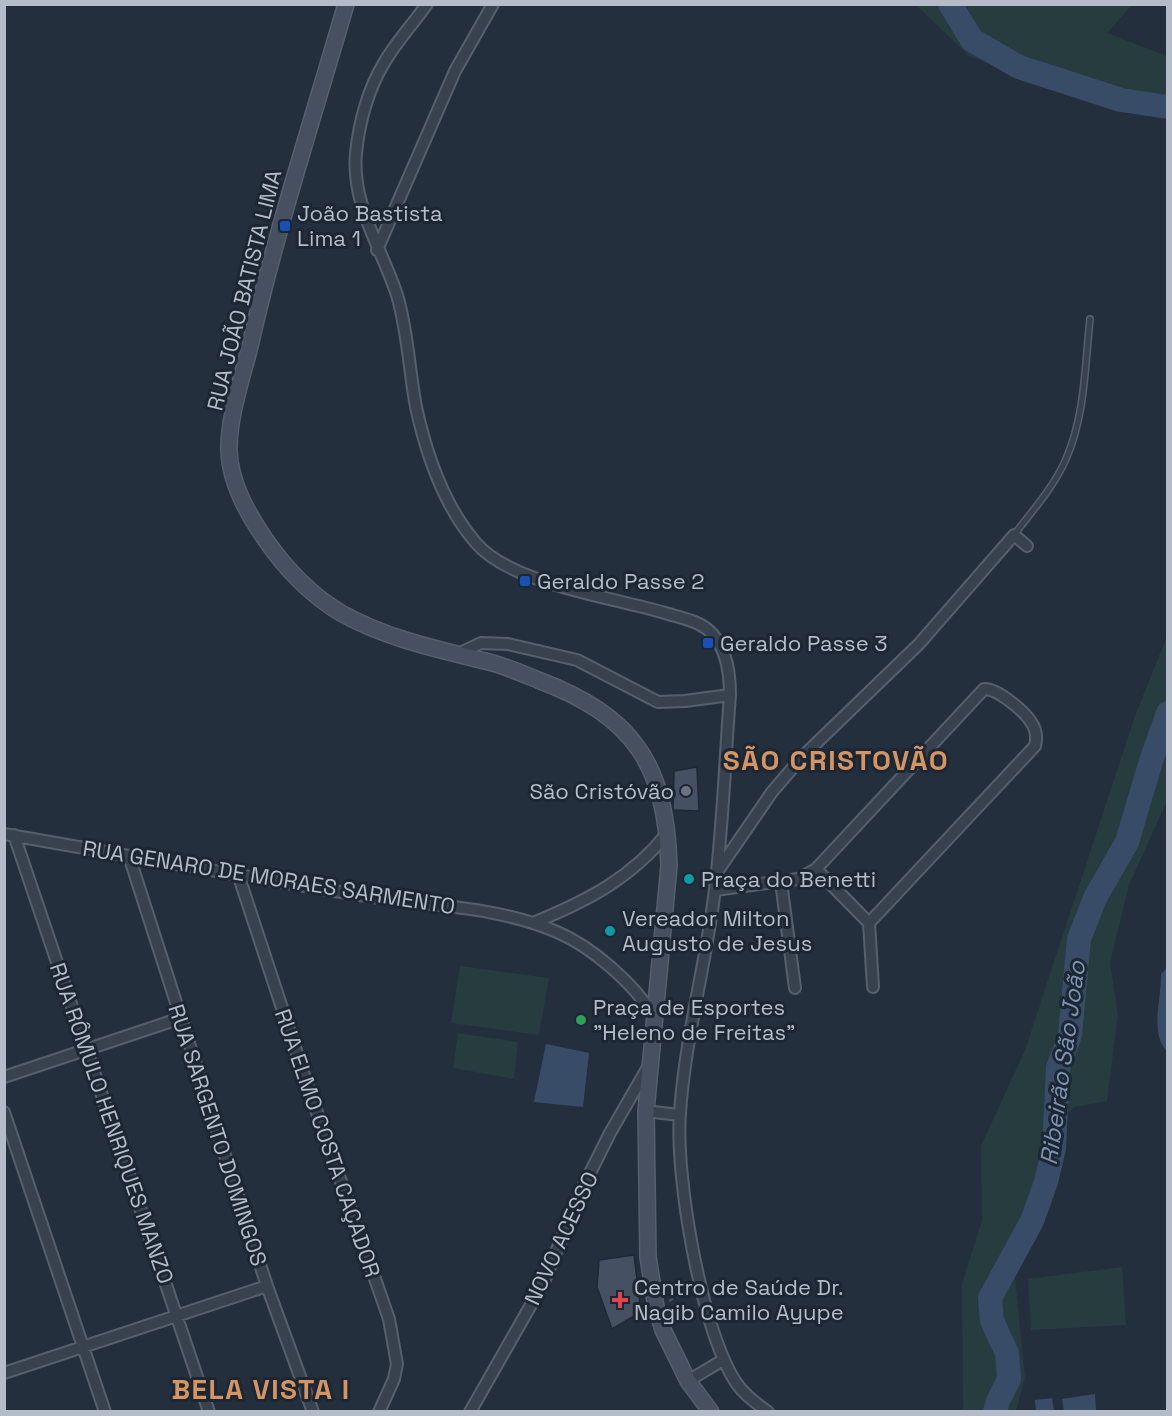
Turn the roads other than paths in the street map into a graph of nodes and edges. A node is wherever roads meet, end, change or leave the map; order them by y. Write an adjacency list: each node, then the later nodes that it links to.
1 (346, 4): 8 (street, RUA JOÃO BATISTA LIMA)
2 (427, 4): 4 (street)
3 (493, 4): 4 (street)
4 (377, 250): 9 (street)
5 (1090, 319): 6 (lane)
6 (1014, 534): 7 (street); 14 (street)
7 (1027, 546)
8 (456, 655): 9 (street); 10 (street, RUA JOÃO BATISTA LIMA)
9 (730, 695): 14 (street)
10 (668, 832): 18 (street); 22 (street, RUA JOÃO BATISTA LIMA)
11 (9, 835): 12 (street, RUA GENARO DE MORAES SARMENTO); 24 (street, RUA RÔMULO HENRIQUES MANZO)
12 (129, 856): 15 (street, RUA GENARO DE MORAES SARMENTO); 23 (street, RUA SARGENTO DOMINGOS)
13 (816, 869): 16 (street); 19 (street); 19 (street)
14 (717, 872): 17 (street)
15 (238, 874): 18 (street, RUA GENARO DE MORAES SARMENTO); 39 (street, RUA ELMO COSTA CAÇADOR)
16 (781, 882): 17 (street); 21 (street)
17 (715, 890): 29 (street)
18 (533, 923): 22 (street, RUA GENARO DE MORAES SARMENTO)
19 (868, 923): 20 (street)
20 (873, 987)
21 (795, 988)
22 (654, 1017): 25 (street, RUA JOÃO BATISTA LIMA)
23 (181, 1018): 24 (street); 30 (street, RUA SARGENTO DOMINGOS)
24 (87, 1050): 26 (street); 31 (street, RUA RÔMULO HENRIQUES MANZO)
25 (650, 1065): 28 (street, RUA JOÃO BATISTA LIMA); 40 (street, NOVO ACESSO)
26 (4, 1077)
27 (4, 1112): 32 (street)
28 (646, 1112): 29 (street); 35 (street, RUA JOÃO BATISTA LIMA)
29 (680, 1115): 33 (street)
30 (267, 1286): 31 (street); 38 (street, RUA SARGENTO DOMINGOS)
31 (177, 1316): 32 (street); 37 (street, RUA RÔMULO HENRIQUES MANZO)
32 (83, 1346): 34 (street); 36 (street)
33 (723, 1359): 35 (street); 42 (street)
34 (4, 1373)
35 (688, 1381): 41 (street, RUA JOÃO BATISTA LIMA)
36 (105, 1412)
37 (209, 1412)
38 (313, 1412)
39 (379, 1412)
40 (470, 1412)
41 (711, 1412)
42 (768, 1412)

